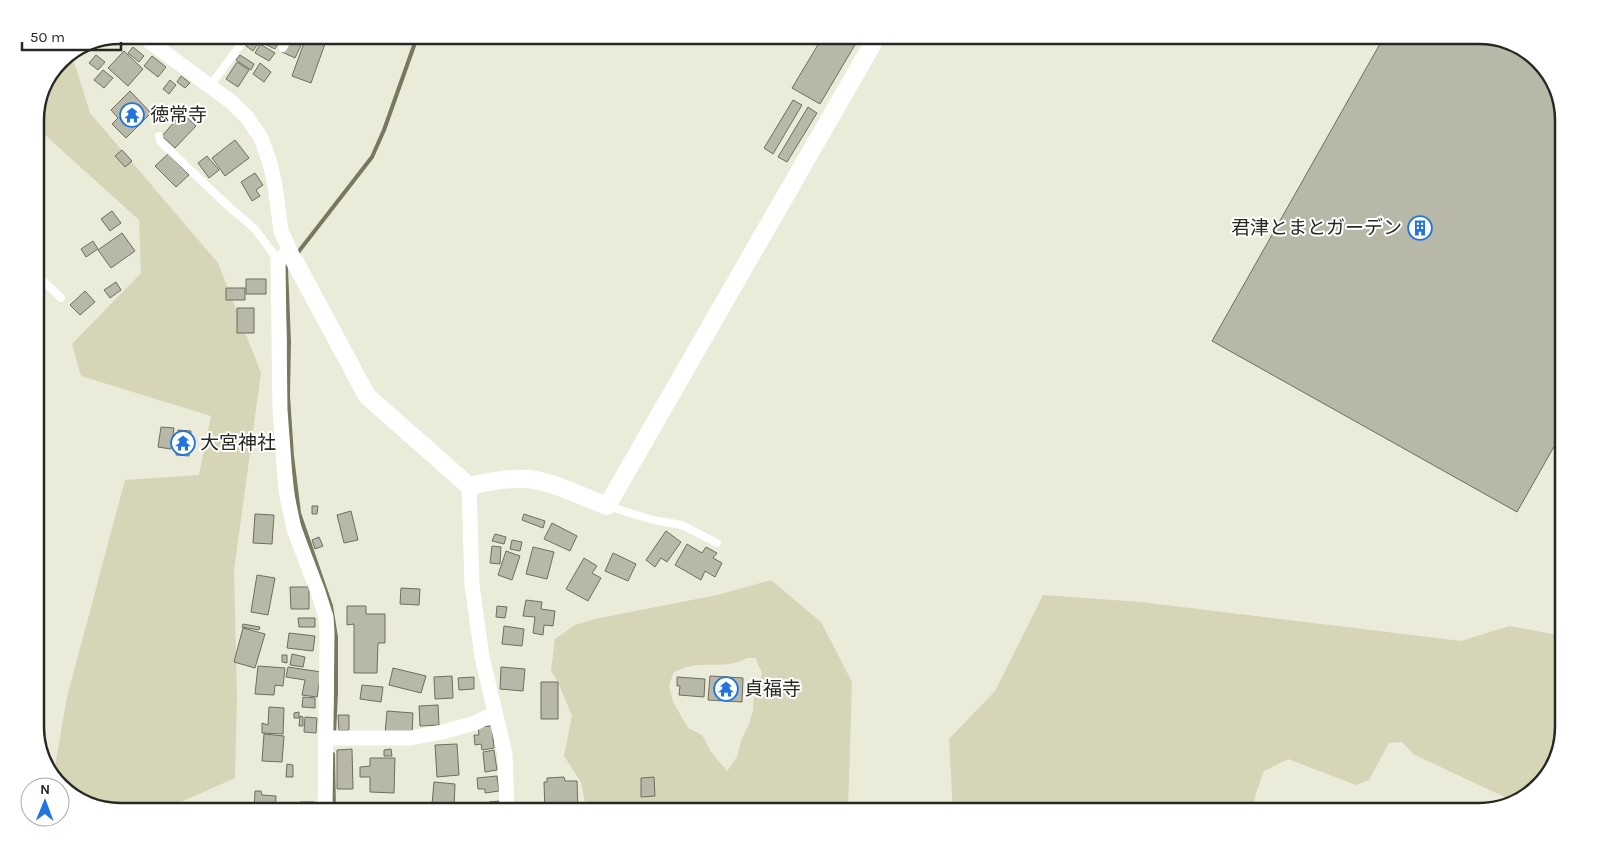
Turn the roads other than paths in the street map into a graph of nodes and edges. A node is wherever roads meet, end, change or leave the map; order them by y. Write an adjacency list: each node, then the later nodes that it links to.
1 (152, 44): 4 (street)
2 (241, 44): 4 (lane)
3 (873, 44): 10 (street)
4 (210, 86): 6 (street)
5 (159, 136): 6 (lane)
6 (289, 257): 9 (street); 13 (street)
7 (44, 282): 8 (lane)
8 (61, 298)
9 (469, 486): 10 (street); 12 (street)
10 (607, 506): 11 (lane)
11 (716, 543)
12 (495, 713): 13 (street); 15 (street)
13 (331, 738): 14 (street)
14 (327, 803)
15 (507, 803)

